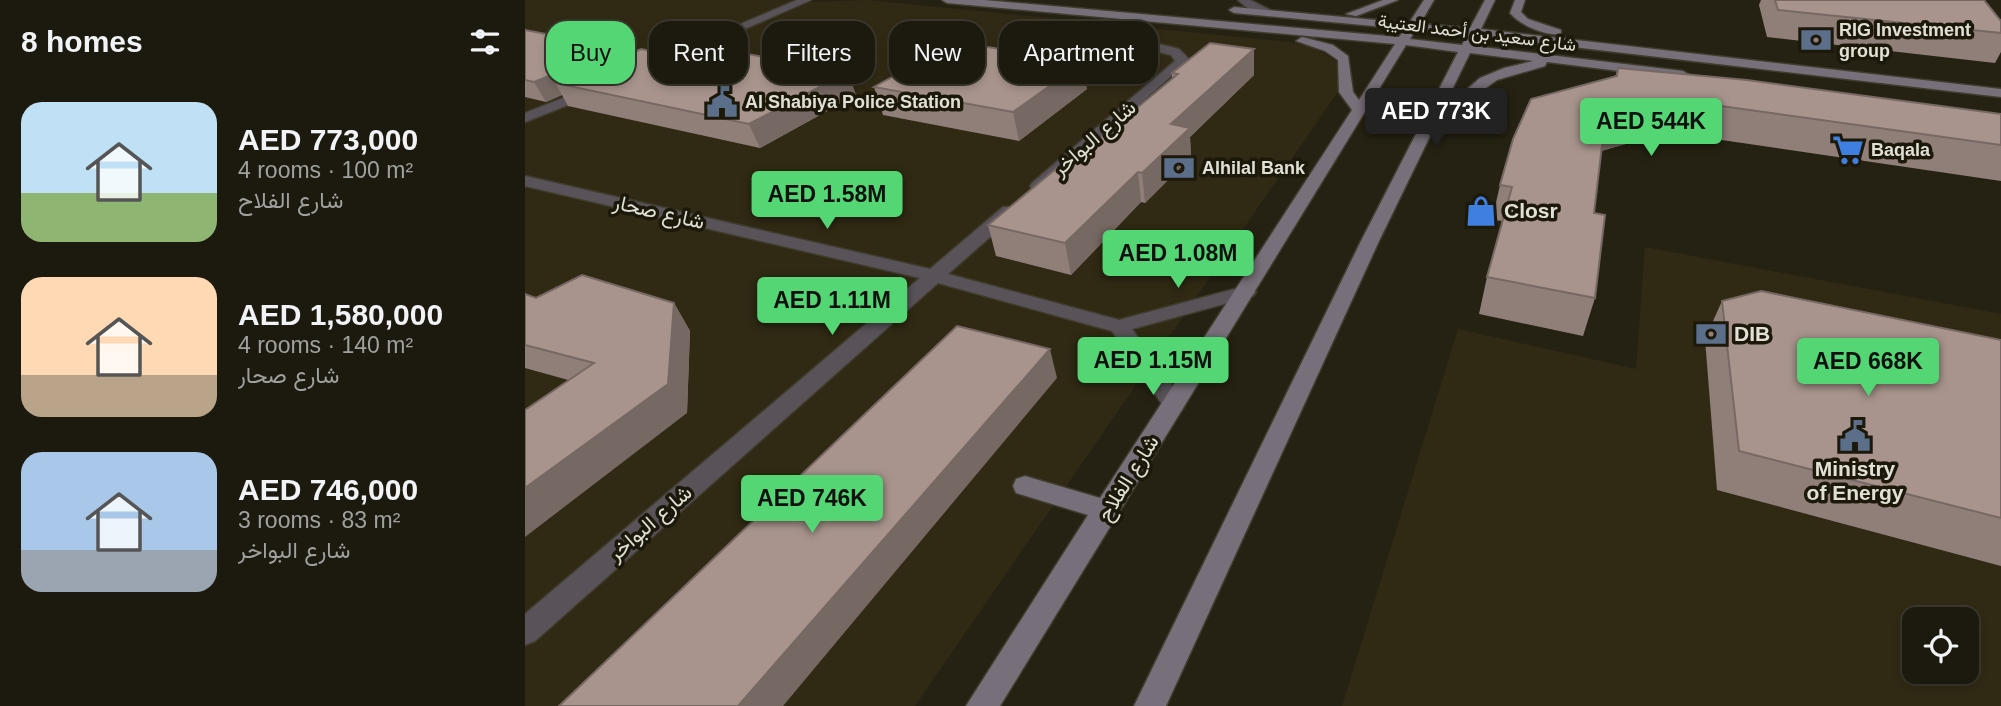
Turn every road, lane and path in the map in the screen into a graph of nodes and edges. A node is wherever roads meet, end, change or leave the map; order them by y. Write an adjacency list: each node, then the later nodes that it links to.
1 (806, 0): 12 (street)
2 (947, 0): 11 (main road, شارع سعيد بن أحمد العتيبة)
3 (1243, 0): 9 (street)
4 (1393, 0): 10 (main road)
5 (1429, 0): 13 (main road, شارع الفلاح)
6 (1490, 0): 14 (main road)
7 (1520, 0): 18 (main road)
8 (1216, 8): 9 (main road, شارع سعيد بن أحمد العتيبة)
9 (1271, 13): 10 (main road, شارع سعيد بن أحمد العتيبة)
10 (1332, 18): 13 (main road, شارع سعيد بن أحمد العتيبة)
11 (1215, 22): 15 (main road, شارع سعيد بن أحمد العتيبة); 25 (main road)
12 (748, 24)
13 (1413, 26): 14 (main road, شارع سعيد بن أحمد العتيبة); 15 (main road, شارع الفلاح)
14 (1475, 32): 17 (main road); 18 (main road, شارع سعيد بن أحمد العتيبة)
15 (1403, 42): 17 (main road, شارع سعيد بن أحمد العتيبة); 25 (main road, شارع الفلاح)
16 (1158, 48): 21 (street, شارع البواخر)
17 (1466, 49): 19 (main road, شارع سعيد بن أحمد العتيبة); 27 (main road)
18 (1647, 51): 24 (main road, شارع سعيد بن أحمد العتيبة)
19 (1562, 61): 20 (main road, شارع سعيد بن أحمد العتيبة); 27 (main road)
20 (1699, 77)
21 (1158, 82)
22 (1156, 84): 29 (street, شارع البواخر)
23 (602, 86): 26 (street)
24 (2001, 93)
25 (1358, 109): 30 (main road, شارع الفلاح)
26 (525, 118)
27 (1429, 123): 37 (main road)
28 (525, 181): 29 (street, شارع صحار)
29 (934, 276): 31 (street, شارع صحار); 35 (street, شارع البواخر)
30 (1246, 292): 31 (street); 32 (main road, شارع الفلاح)
31 (1119, 326): 32 (street)
32 (1174, 404): 34 (main road, شارع الفلاح)
33 (1025, 486): 34 (main road)
34 (1107, 510): 36 (main road, شارع الفلاح)
35 (525, 632)
36 (982, 706)
37 (1150, 706)

